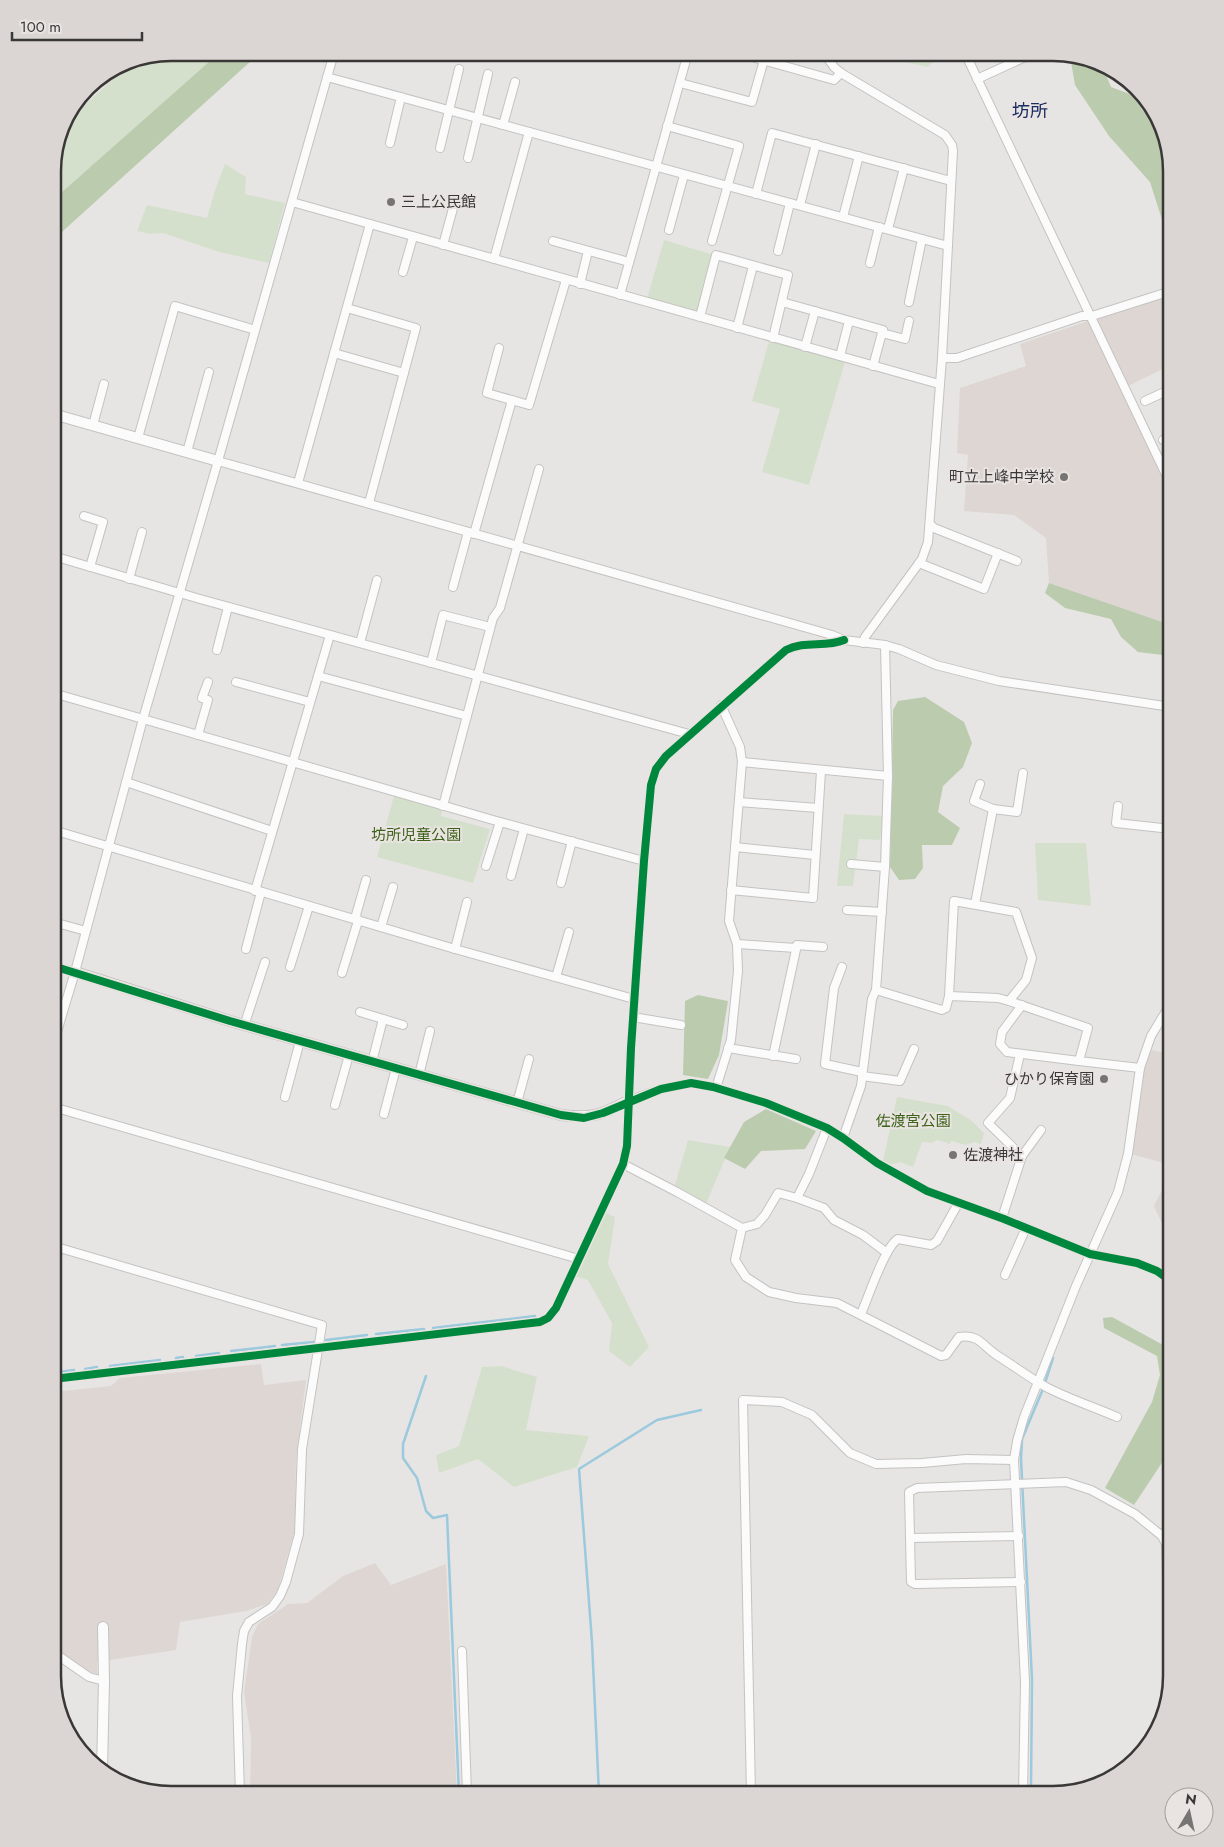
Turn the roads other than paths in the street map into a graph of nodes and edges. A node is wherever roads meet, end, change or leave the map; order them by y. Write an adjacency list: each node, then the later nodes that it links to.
1 (331, 61): 11 (street)
2 (686, 61): 14 (street)
3 (764, 61): 14 (street)
4 (768, 61): 9 (street)
5 (830, 61): 9 (street)
6 (969, 61): 12 (street)
7 (1016, 61): 12 (street)
8 (459, 69): 16 (street)
9 (841, 73): 29 (street)
10 (488, 74): 17 (street)
11 (327, 77): 15 (street); 33 (street)
12 (977, 79): 61 (street)
13 (515, 82): 18 (street)
14 (680, 83): 19 (street)
15 (401, 97): 16 (street); 21 (street)
16 (449, 110): 17 (street); 23 (street)
17 (478, 118): 18 (street); 25 (street)
18 (503, 125): 20 (street)
19 (667, 126): 26 (street); 30 (street)
20 (529, 132): 26 (street); 48 (street)
21 (390, 143)
22 (816, 144): 24 (street); 31 (street); 35 (street)
23 (440, 148)
24 (859, 156): 27 (street); 36 (street)
25 (468, 158)
26 (656, 167): 28 (street); 49 (street)
27 (904, 168): 29 (street); 38 (street)
28 (684, 175): 30 (street); 39 (street)
29 (951, 180): 45 (street)
30 (727, 186): 31 (street); 43 (street)
31 (756, 194): 34 (street)
32 (455, 201): 44 (street)
33 (292, 202): 37 (street); 66 (street)
34 (790, 203): 35 (street); 47 (street)
35 (800, 205): 36 (street)
36 (843, 217): 38 (street)
37 (370, 224): 40 (street); 59 (street)
38 (884, 228): 41 (street); 50 (street)
39 (669, 230)
40 (413, 237): 44 (street); 52 (street)
41 (922, 239): 45 (street); 58 (street)
42 (553, 241): 46 (street)
43 (712, 241)
44 (443, 245): 48 (street)
45 (948, 246): 73 (street)
46 (588, 251): 49 (street); 54 (street)
47 (778, 251)
48 (494, 260): 53 (street)
49 (629, 262): 56 (street)
50 (870, 263)
51 (753, 266): 57 (street); 62 (street); 65 (street)
52 (403, 272)
53 (566, 280): 54 (street); 80 (street)
54 (580, 284): 56 (street)
55 (1163, 294): 61 (street)
56 (620, 295): 62 (street)
57 (782, 302): 60 (street); 68 (street)
58 (909, 302)
59 (347, 308): 71 (street); 76 (street)
60 (815, 311): 63 (street); 69 (street)
61 (1092, 316): 73 (street); 87 (street)
62 (700, 317): 65 (street)
63 (849, 321): 67 (street); 72 (street)
64 (909, 321): 67 (street)
65 (737, 328): 68 (street)
66 (256, 330): 84 (street); 86 (street)
67 (882, 333): 74 (street)
68 (773, 338): 69 (street)
69 (805, 347): 72 (street)
70 (499, 348): 80 (street)
71 (334, 353): 76 (street); 89 (street)
72 (840, 356): 74 (street)
73 (942, 358): 78 (street)
74 (873, 366): 78 (street)
75 (209, 372): 85 (street)
76 (404, 373): 90 (street)
77 (104, 384): 83 (street)
78 (940, 384): 92 (street)
79 (1163, 393): 81 (street)
80 (512, 400): 94 (street)
81 (1145, 401)
82 (61, 416): 83 (street)
83 (93, 425): 84 (street)
84 (138, 438): 85 (street)
85 (187, 452): 86 (street)
86 (218, 461): 89 (street); 104 (street)
87 (1163, 466)
88 (539, 469): 95 (street)
89 (298, 483): 90 (street)
90 (368, 503): 94 (street)
91 (84, 516): 100 (street)
92 (930, 524): 96 (street); 99 (street)
93 (142, 532): 101 (street)
94 (471, 533): 95 (street); 103 (street)
95 (516, 545): 106 (street); 108 (street)
96 (998, 553): 98 (street); 99 (street)
97 (61, 559): 100 (street)
98 (1017, 561)
99 (919, 563): 110 (street)
100 (90, 568): 101 (street)
101 (129, 579): 104 (street)
102 (377, 580): 109 (street)
103 (452, 587)
104 (180, 593): 105 (street); 123 (street)
105 (228, 607): 107 (street); 112 (street)
106 (490, 627): 113 (street); 115 (street)
107 (330, 635): 109 (street); 114 (street)
108 (844, 640): 110 (street); 120 (street)
109 (360, 643): 113 (street)
110 (863, 643): 111 (street)
111 (885, 645): 121 (street); 130 (street)
112 (217, 650)
113 (431, 663): 115 (street)
114 (318, 676): 119 (street); 122 (street)
115 (478, 676): 122 (street); 124 (street)
116 (208, 682): 125 (street)
117 (236, 682): 119 (street)
118 (61, 695): 123 (street)
119 (310, 702): 127 (street)
120 (721, 705): 124 (street); 126 (street)
121 (1163, 706)
122 (467, 716): 134 (street)
123 (143, 719): 125 (street); 131 (street)
124 (689, 734): 147 (street)
125 (198, 735): 127 (street)
126 (742, 762): 128 (street); 133 (street)
127 (292, 763): 134 (street); 141 (street)
128 (820, 771): 130 (street); 136 (street)
129 (1023, 773): 137 (street)
130 (888, 776): 150 (street)
131 (126, 782): 141 (street); 144 (street)
132 (980, 784): 137 (street)
133 (739, 802): 136 (street); 145 (street)
134 (443, 806): 138 (street)
135 (1118, 806): 140 (street)
136 (818, 808): 146 (street)
137 (993, 809): 158 (street)
138 (500, 822): 139 (street); 149 (street)
139 (524, 829): 143 (street); 151 (street)
140 (1163, 829)
141 (272, 831): 156 (street)
142 (61, 832): 144 (street)
143 (572, 842): 147 (street); 153 (street)
144 (109, 846): 156 (street); 165 (street)
145 (735, 847): 146 (street); 155 (street)
146 (815, 855): 155 (street)
147 (644, 861): 181 (street)
148 (851, 864): 150 (street)
149 (486, 866)
150 (885, 867): 161 (street)
151 (511, 876)
152 (366, 880): 162 (street)
153 (560, 883)
154 (393, 887): 164 (street)
155 (731, 890): 167 (street)
156 (258, 892): 159 (street); 170 (street)
157 (467, 902): 171 (street)
158 (975, 904): 180 (street); 182 (street)
159 (309, 906): 162 (street); 173 (street)
160 (847, 910): 161 (street)
161 (882, 912): 179 (street)
162 (358, 921): 164 (street); 177 (street)
163 (61, 924): 165 (street)
164 (381, 928): 171 (street)
165 (86, 931): 176 (street)
166 (569, 932): 178 (street)
167 (737, 944): 169 (street); 194 (street)
168 (823, 947): 169 (street)
169 (796, 948): 198 (street)
170 (246, 949)
171 (455, 949): 178 (street)
172 (265, 962): 191 (street)
173 (290, 967)
174 (842, 967): 205 (street)
175 (61, 968): 176 (street)
176 (75, 972): 185 (street); 191 (street)
177 (342, 973)
178 (556, 977): 181 (street)
179 (876, 990): 180 (street); 205 (street)
180 (949, 996): 182 (street)
181 (634, 999): 187 (street)
182 (1009, 1001): 183 (street)
183 (1022, 1005): 196 (street); 201 (street)
184 (360, 1012): 188 (street)
185 (61, 1015)
186 (1163, 1017): 204 (street)
187 (633, 1018): 190 (street); 209 (street)
188 (383, 1019): 189 (street); 202 (street)
189 (403, 1025)
190 (681, 1025)
191 (244, 1026): 193 (street)
192 (430, 1031): 206 (street)
193 (300, 1041): 197 (street); 208 (street)
194 (728, 1048): 198 (street); 207 (street)
195 (914, 1049): 205 (street)
196 (1020, 1054): 201 (street); 217 (street)
197 (349, 1055): 202 (street); 211 (street)
198 (774, 1056): 200 (street)
199 (529, 1059): 210 (street)
200 (796, 1059)
201 (1079, 1061): 204 (street)
202 (372, 1062): 203 (street)
203 (396, 1068): 206 (street); 213 (street)
204 (1140, 1068): 226 (street)
205 (862, 1074): 216 (street)
206 (419, 1075): 210 (street)
207 (716, 1088): 209 (street); 214 (street)
208 (285, 1097)
209 (628, 1101): 210 (street); 218 (street)
210 (516, 1103)
211 (335, 1104)
212 (61, 1109): 227 (street)
213 (384, 1114)
214 (827, 1128): 216 (street); 219 (street)
215 (1041, 1130): 217 (street)
216 (843, 1138): 220 (street)
217 (1022, 1156): 221 (street)
218 (623, 1164): 222 (street); 227 (street)
219 (797, 1198): 222 (street); 225 (street)
220 (959, 1202): 221 (street); 225 (street)
221 (1002, 1218): 223 (street)
222 (742, 1228): 230 (street)
223 (1026, 1228): 226 (street); 229 (street)
224 (61, 1248): 231 (street)
225 (887, 1253): 230 (street)
226 (1090, 1254): 228 (street); 233 (street)
227 (579, 1259): 231 (street)
228 (1163, 1274)
229 (1006, 1275)
230 (861, 1314): 233 (street)
231 (318, 1349): 232 (street); 246 (street)
232 (61, 1378)
233 (1038, 1382): 234 (street); 235 (street)
234 (1117, 1417)
235 (1014, 1460): 236 (street); 248 (street)
236 (1016, 1484): 237 (street); 238 (street); 239 (street)
237 (1019, 1536): 239 (street); 240 (street)
238 (1162, 1536)
239 (910, 1538): 240 (street)
240 (1021, 1582): 249 (street)
241 (103, 1627): 244 (street)
242 (462, 1651): 247 (street)
243 (61, 1658): 244 (street)
244 (104, 1680): 245 (street)
245 (102, 1761)
246 (240, 1786)
247 (467, 1786)
248 (751, 1786)
249 (1023, 1786)

